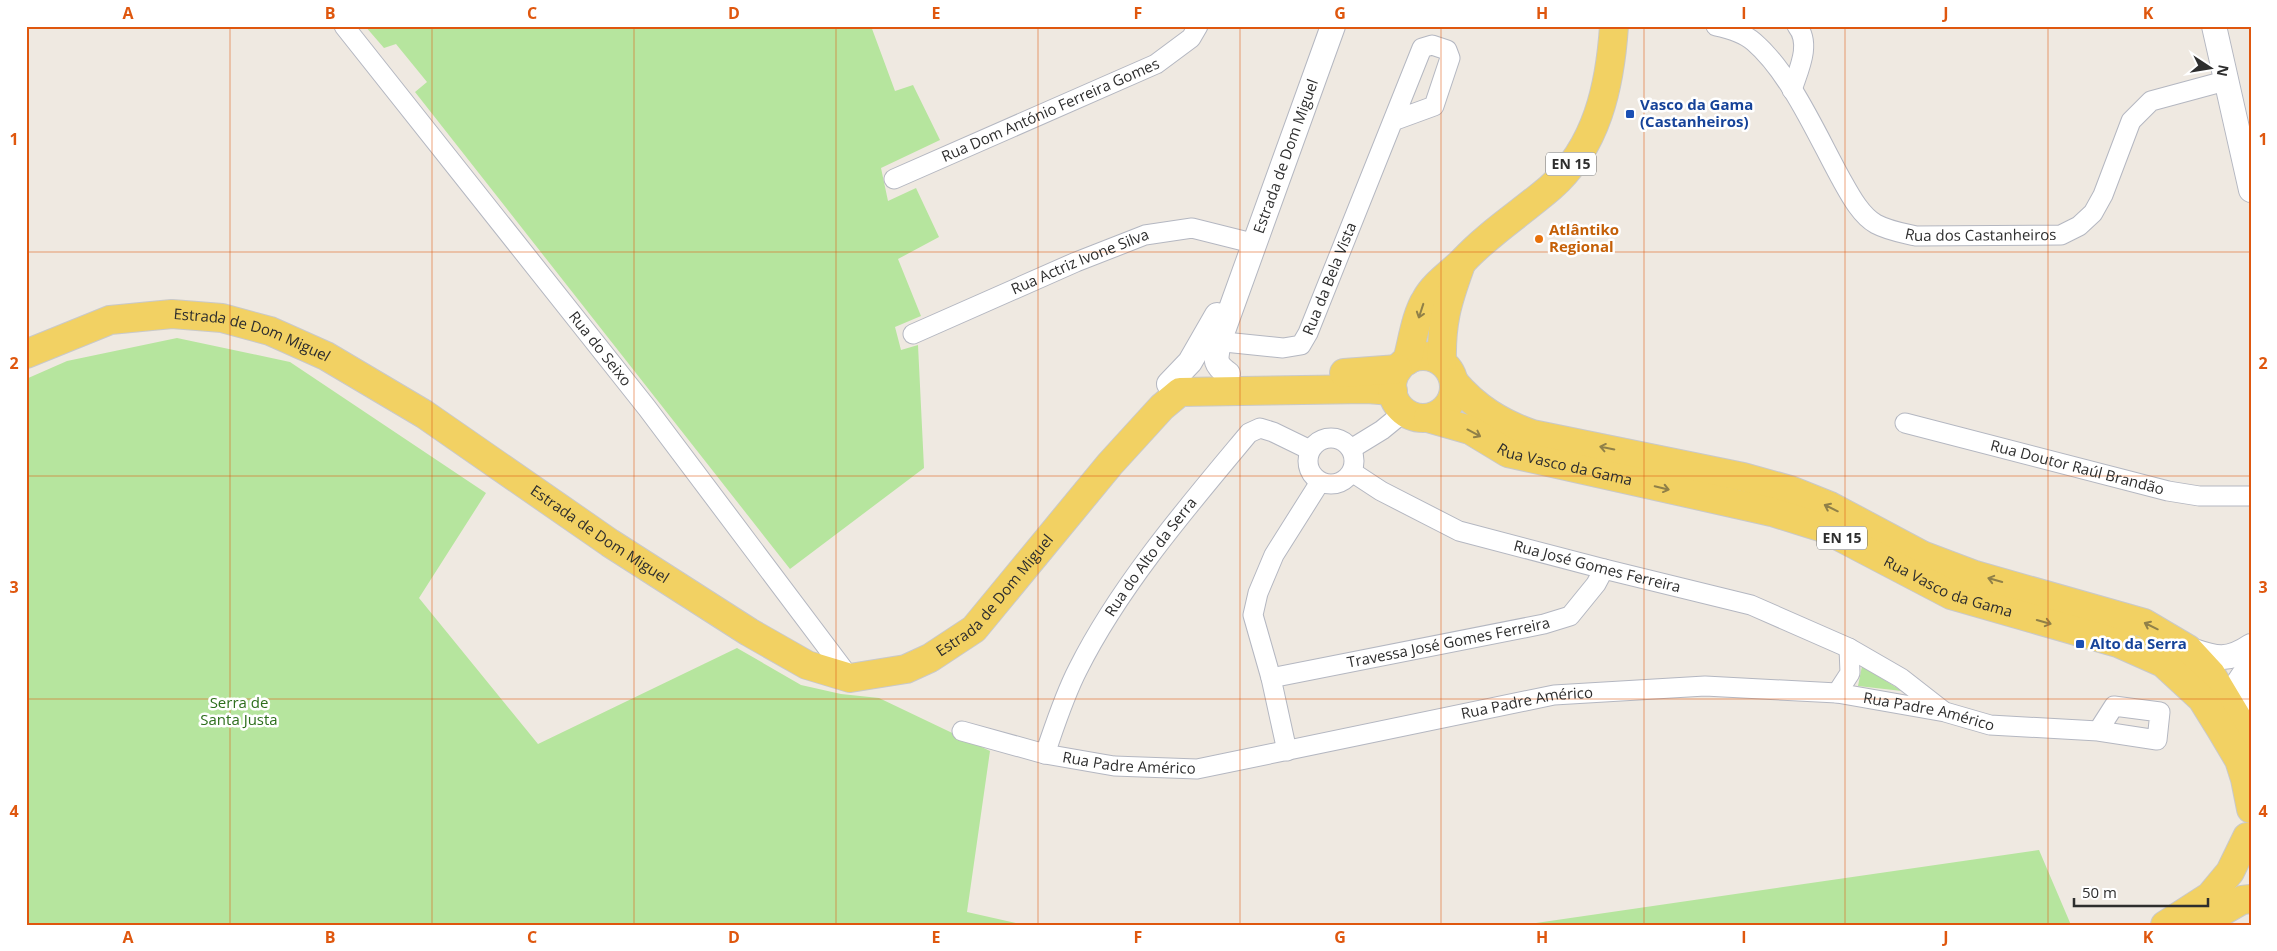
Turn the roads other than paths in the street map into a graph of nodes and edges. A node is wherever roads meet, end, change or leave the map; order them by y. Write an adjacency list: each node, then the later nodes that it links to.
1 (344, 26): 36 (street, Rua do Seixo)
2 (1198, 26): 12 (street, Rua Dom António Ferreira Gomes)
3 (1333, 26): 14 (street, Estrada de Dom Miguel)
4 (1614, 26): 15 (main road, EN 15)
5 (1716, 26): 8 (street, Rua dos Castanheiros)
6 (1797, 26): 10 (street)
7 (2214, 26): 9 (street)
8 (1746, 30): 10 (street, Rua dos Castanheiros)
9 (2225, 81): 10 (street, Rua dos Castanheiros); 13 (street)
10 (1792, 90)
11 (1393, 121): 17 (street, Rua da Bela Vista)
12 (894, 179)
13 (2251, 190)
14 (1256, 244): 16 (street, Rua Actriz Ivone Silva); 17 (street, Estrada de Dom Miguel)
15 (1462, 261): 19 (main road, EN 15); 22 (main road, EN 15, one-way to 22)
16 (913, 334)
17 (1212, 341): 20 (street, Estrada de Dom Miguel); 21 (street, Estrada de Dom Miguel)
18 (26, 354): 36 (main road, Estrada de Dom Miguel)
19 (1448, 372): 22 (main road); 22 (main road); 33 (main road, Rua Vasco da Gama / EN 15, one-way to 19)
20 (1228, 374): 21 (main road, Estrada de Dom Miguel); 22 (main road, Estrada de Dom Miguel)
21 (1169, 384): 26 (main road, Estrada de Dom Miguel)
22 (1406, 390): 24 (street); 26 (main road, Estrada de Dom Miguel); 34 (main road, Rua Vasco da Gama / EN 15, one-way to 34)
23 (1905, 423): 29 (street, Rua Doutor Raúl Brandão)
24 (1351, 449): 25 (street); 27 (street)
25 (1310, 450): 28 (street); 45 (street, Rua do Alto da Serra)
26 (1110, 464): 36 (main road, Estrada de Dom Miguel)
27 (1352, 472): 28 (street); 30 (street, Rua José Gomes Ferreira)
28 (1320, 482): 37 (street)
29 (2251, 496)
30 (1604, 569): 32 (street, Rua José Gomes Ferreira); 37 (street, Travessa José Gomes Ferreira)
31 (2251, 646): 33 (street)
32 (1849, 648): 38 (street); 40 (street, Rua José Gomes Ferreira)
33 (2188, 649): 39 (main road, Rua Vasco da Gama / EN 15)
34 (2140, 652): 39 (street); 41 (main road, Rua Vasco da Gama / EN 15)
35 (2251, 664): 39 (street)
36 (850, 678)
37 (1271, 678): 44 (street)
38 (1837, 693): 40 (street, Rua Padre Américo); 44 (street, Rua Padre Américo)
39 (2239, 700): 41 (main road, Rua Vasco da Gama / EN 15)
40 (1945, 712): 43 (street, Rua Padre Américo)
41 (2242, 728): 46 (main road, Rua Vasco da Gama / EN 15)
42 (962, 731): 45 (street, Rua Padre Américo)
43 (2098, 731)
44 (1287, 751): 45 (street, Rua Padre Américo)
45 (1045, 754)
46 (2251, 809)
47 (2249, 838): 49 (main road)
48 (2251, 899): 50 (main road)
49 (2165, 925)
50 (2199, 925)

